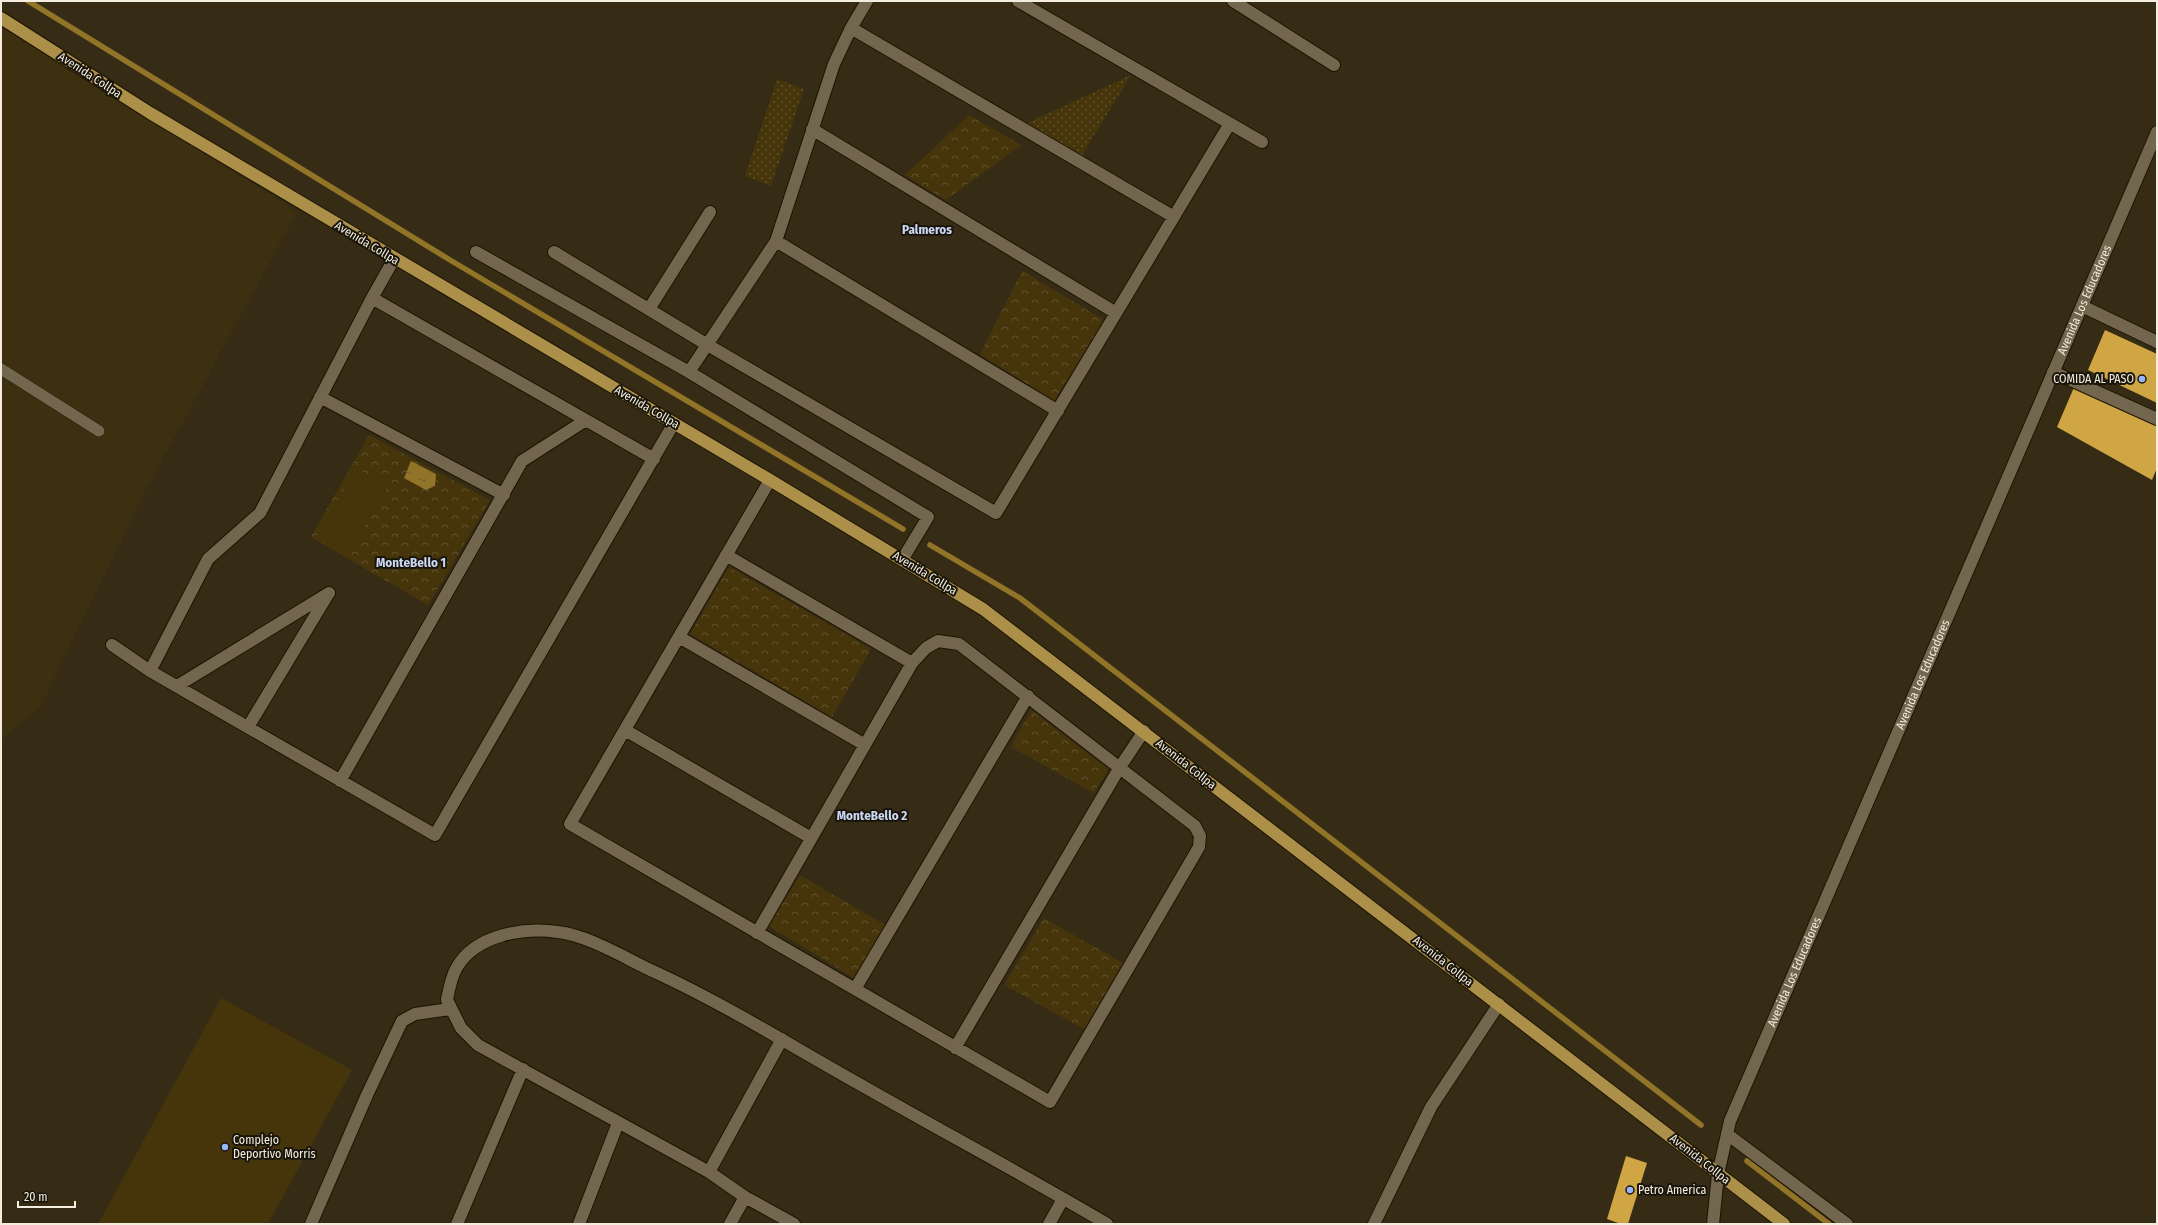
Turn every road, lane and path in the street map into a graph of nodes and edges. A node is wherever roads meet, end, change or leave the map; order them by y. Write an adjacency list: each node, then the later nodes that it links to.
1 (867, 1): 5 (street)
2 (1018, 1): 7 (street)
3 (1233, 1): 6 (street)
4 (1, 18): 16 (main road, Avenida Collpa)
5 (851, 28): 8 (street); 12 (street)
6 (1334, 65)
7 (1229, 125): 10 (street); 12 (street)
8 (812, 129): 13 (street); 20 (street)
9 (2157, 132): 18 (street, Avenida Los Educadores)
10 (1262, 142)
11 (710, 212): 19 (street)
12 (1174, 217): 20 (street)
13 (776, 241): 22 (street); 27 (street)
14 (476, 252): 24 (street)
15 (554, 252): 19 (street)
16 (394, 260): 17 (street); 30 (main road, Avenida Collpa)
17 (372, 298): 26 (street); 29 (street)
18 (2082, 306): 21 (street); 25 (street, Avenida Los Educadores)
19 (649, 309): 22 (street)
20 (1116, 313): 27 (street)
21 (2157, 342)
22 (706, 344): 24 (street); 27 (street)
23 (1, 369): 31 (lane)
24 (689, 372): 36 (street)
25 (2053, 372): 28 (street); 58 (street, Avenida Los Educadores)
26 (320, 397): 34 (street); 40 (street)
27 (1058, 411)
28 (2157, 419)
29 (586, 420): 32 (street); 34 (street)
30 (674, 424): 32 (street); 33 (main road, Avenida Collpa)
31 (99, 431)
32 (654, 458): 48 (street)
33 (770, 480): 35 (street); 36 (main road, Avenida Collpa)
34 (504, 495): 48 (street)
35 (726, 555): 37 (street); 39 (street)
36 (902, 560): 45 (main road, Avenida Collpa)
37 (679, 637): 44 (street); 46 (street)
38 (112, 645): 40 (street)
39 (912, 663): 42 (street); 46 (street)
40 (150, 671): 41 (street)
41 (177, 686): 43 (street); 43 (street)
42 (1028, 696): 47 (street); 51 (street)
43 (248, 727): 48 (street)
44 (625, 730): 49 (street); 50 (street)
45 (1144, 731): 47 (street); 52 (main road, Avenida Collpa)
46 (865, 745): 49 (street)
47 (1120, 767): 55 (street); 55 (street)
48 (340, 781)
49 (811, 838): 50 (street)
50 (757, 933): 51 (street)
51 (855, 989): 55 (street)
52 (1499, 1004): 60 (main road, Avenida Collpa); 70 (street)
53 (450, 1009): 54 (street); 56 (street); 63 (street)
54 (782, 1039): 59 (street); 62 (street)
55 (955, 1048)
56 (523, 1069): 57 (street); 64 (street)
57 (618, 1123): 59 (street); 65 (street)
58 (1728, 1134): 60 (street, Avenida Los Educadores); 73 (street)
59 (709, 1172): 61 (street)
60 (1718, 1174): 71 (street, Avenida Los Educadores); 72 (main road, Avenida Collpa)
61 (745, 1197): 66 (street); 67 (street)
62 (1063, 1198): 68 (street); 69 (street)
63 (311, 1224)
64 (457, 1224)
65 (579, 1224)
66 (730, 1224)
67 (794, 1224)
68 (1049, 1224)
69 (1107, 1224)
70 (1374, 1224)
71 (1713, 1224)
72 (1784, 1224)
73 (1848, 1224)

